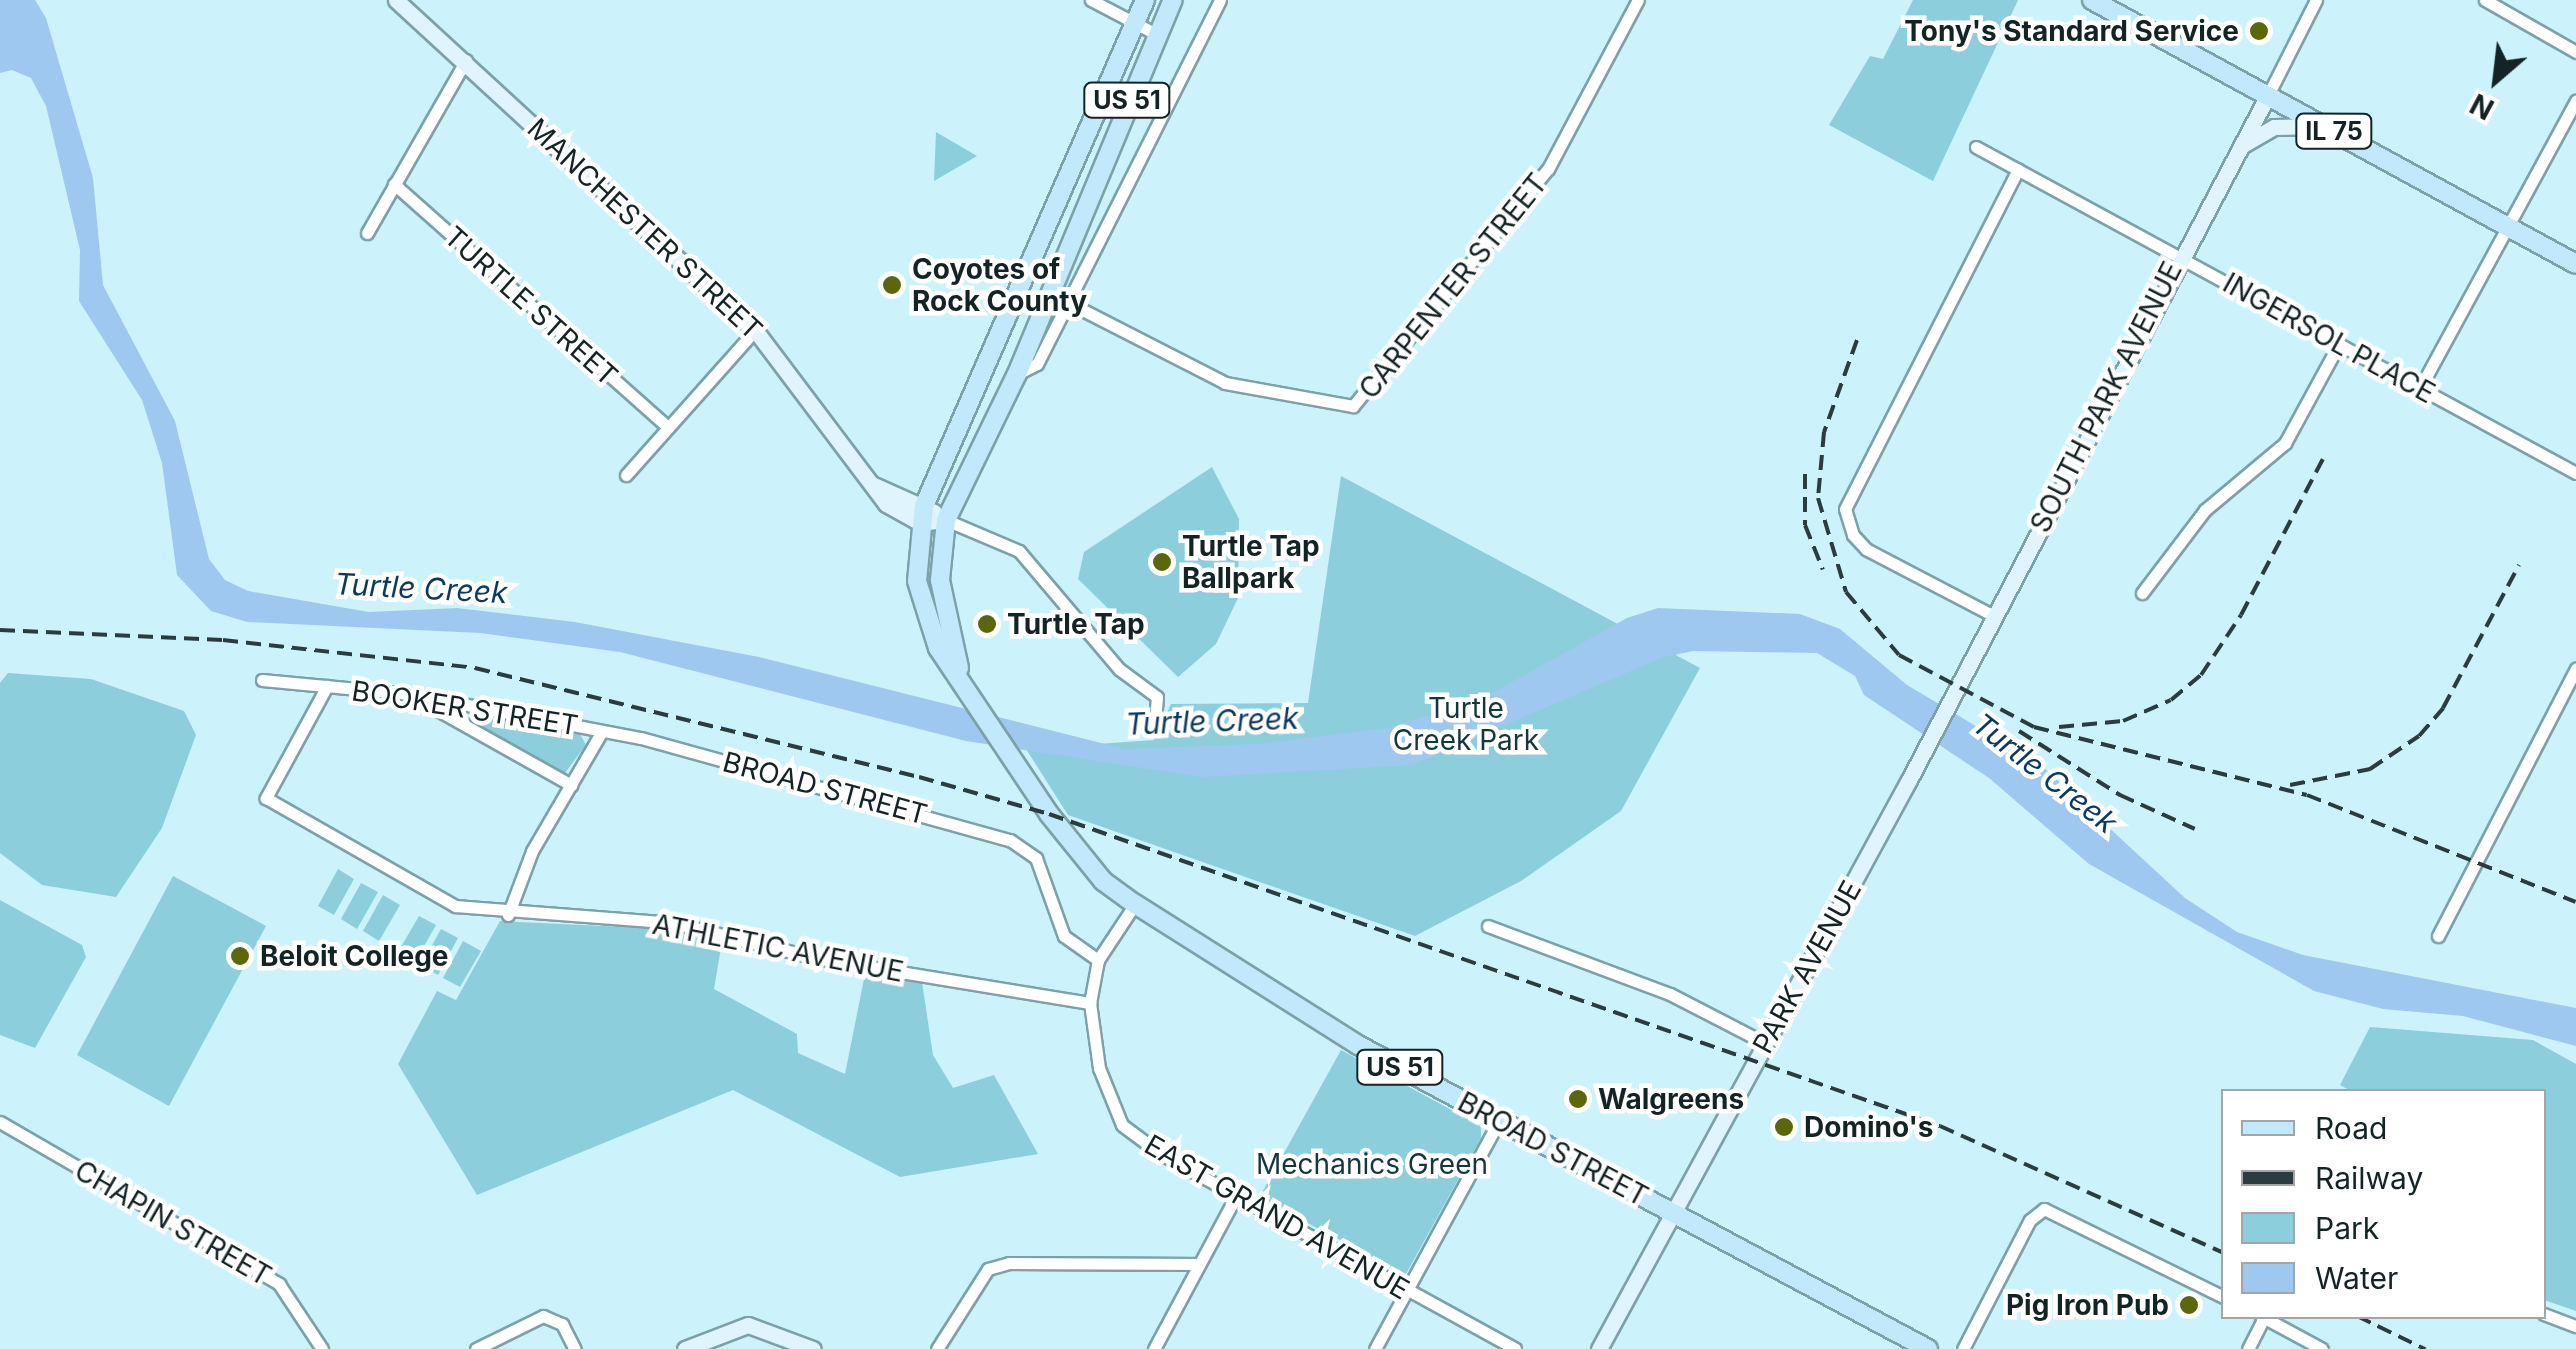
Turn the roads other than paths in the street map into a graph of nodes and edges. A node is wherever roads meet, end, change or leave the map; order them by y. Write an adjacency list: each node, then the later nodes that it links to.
1 (396, 0): 13 (street, MANCHESTER STREET)
2 (1091, 0): 10 (street)
3 (1145, 0): 10 (main road, US 51)
4 (1172, 0): 11 (main road, US 51)
5 (1220, 0): 25 (street)
6 (1638, 0): 25 (street, CARPENTER STREET)
7 (2092, 0): 14 (main road, IL 75)
8 (2316, 0): 14 (street, SOUTH PARK AVENUE)
9 (2484, 0): 12 (street)
10 (1134, 23): 11 (street); 33 (main road, US 51)
11 (1156, 34): 28 (main road, US 51)
12 (2576, 52)
13 (466, 60): 20 (street); 26 (street, MANCHESTER STREET)
14 (2268, 94): 16 (main road, IL 75); 18 (street, SOUTH PARK AVENUE)
15 (2576, 101): 21 (street)
16 (2325, 126): 18 (street); 21 (main road, IL 75)
17 (1976, 146): 19 (street, INGERSOL PLACE)
18 (2238, 148): 23 (street, SOUTH PARK AVENUE)
19 (2018, 170): 23 (street, INGERSOL PLACE); 36 (street)
20 (394, 184): 22 (street); 30 (street, TURTLE STREET)
21 (2508, 226): 24 (main road, IL 75); 29 (street)
22 (367, 233)
23 (2179, 256): 27 (street, INGERSOL PLACE); 36 (street, SOUTH PARK AVENUE)
24 (2576, 264)
25 (1069, 303): 28 (street)
26 (756, 330): 30 (street); 33 (street, MANCHESTER STREET)
27 (2339, 344): 29 (street, INGERSOL PLACE); 35 (street)
28 (1016, 374): 34 (main road, US 51)
29 (2420, 388): 31 (street, INGERSOL PLACE)
30 (668, 427): 32 (street)
31 (2576, 472)
32 (626, 475)
33 (922, 514): 34 (street, MANCHESTER STREET); 40 (main road, US 51)
34 (946, 520): 40 (main road, US 51); 42 (street)
35 (2142, 593)
36 (1994, 616): 45 (street, SOUTH PARK AVENUE)
37 (2576, 669): 49 (street)
38 (262, 680): 39 (street)
39 (327, 686): 41 (street, BOOKER STREET); 47 (street, ATHLETIC AVENUE)
40 (968, 692): 46 (main road, US 51)
41 (410, 694): 43 (street, BOOKER STREET); 44 (street)
42 (1155, 720)
43 (602, 730): 44 (street); 50 (street, BROAD STREET)
44 (571, 785): 47 (street)
45 (1900, 796): 52 (street, PARK AVENUE)
46 (1135, 904): 50 (street, EAST GRAND AVENUE); 53 (main road, BROAD STREET / US 51)
47 (508, 915): 51 (street, ATHLETIC AVENUE)
48 (1488, 926): 52 (street)
49 (2438, 936)
50 (1098, 960): 51 (street, EAST GRAND AVENUE)
51 (1090, 1002): 55 (street, EAST GRAND AVENUE)
52 (1765, 1043): 56 (street, PARK AVENUE)
53 (1499, 1121): 56 (main road, BROAD STREET / US 51); 58 (street)
54 (0, 1122): 64 (street, CHAPIN STREET)
55 (1236, 1196): 57 (street); 58 (street, EAST GRAND AVENUE)
56 (1674, 1214): 73 (street, PARK AVENUE); 74 (main road, BROAD STREET / US 51)
57 (1199, 1264): 69 (street); 70 (street)
58 (1406, 1292): 71 (street); 72 (street, EAST GRAND AVENUE)
59 (2221, 1296): 75 (street)
60 (2546, 1315): 63 (street)
61 (2262, 1319): 76 (street)
62 (2267, 1319): 77 (street)
63 (2576, 1326)
64 (322, 1349)
65 (476, 1349): 66 (street)
66 (576, 1349)
67 (685, 1349): 68 (street)
68 (813, 1349)
69 (938, 1349)
70 (1154, 1349)
71 (1375, 1349)
72 (1515, 1349)
73 (1599, 1349)
74 (1928, 1349)
75 (1963, 1349)
76 (2248, 1349)
77 (2322, 1349)

